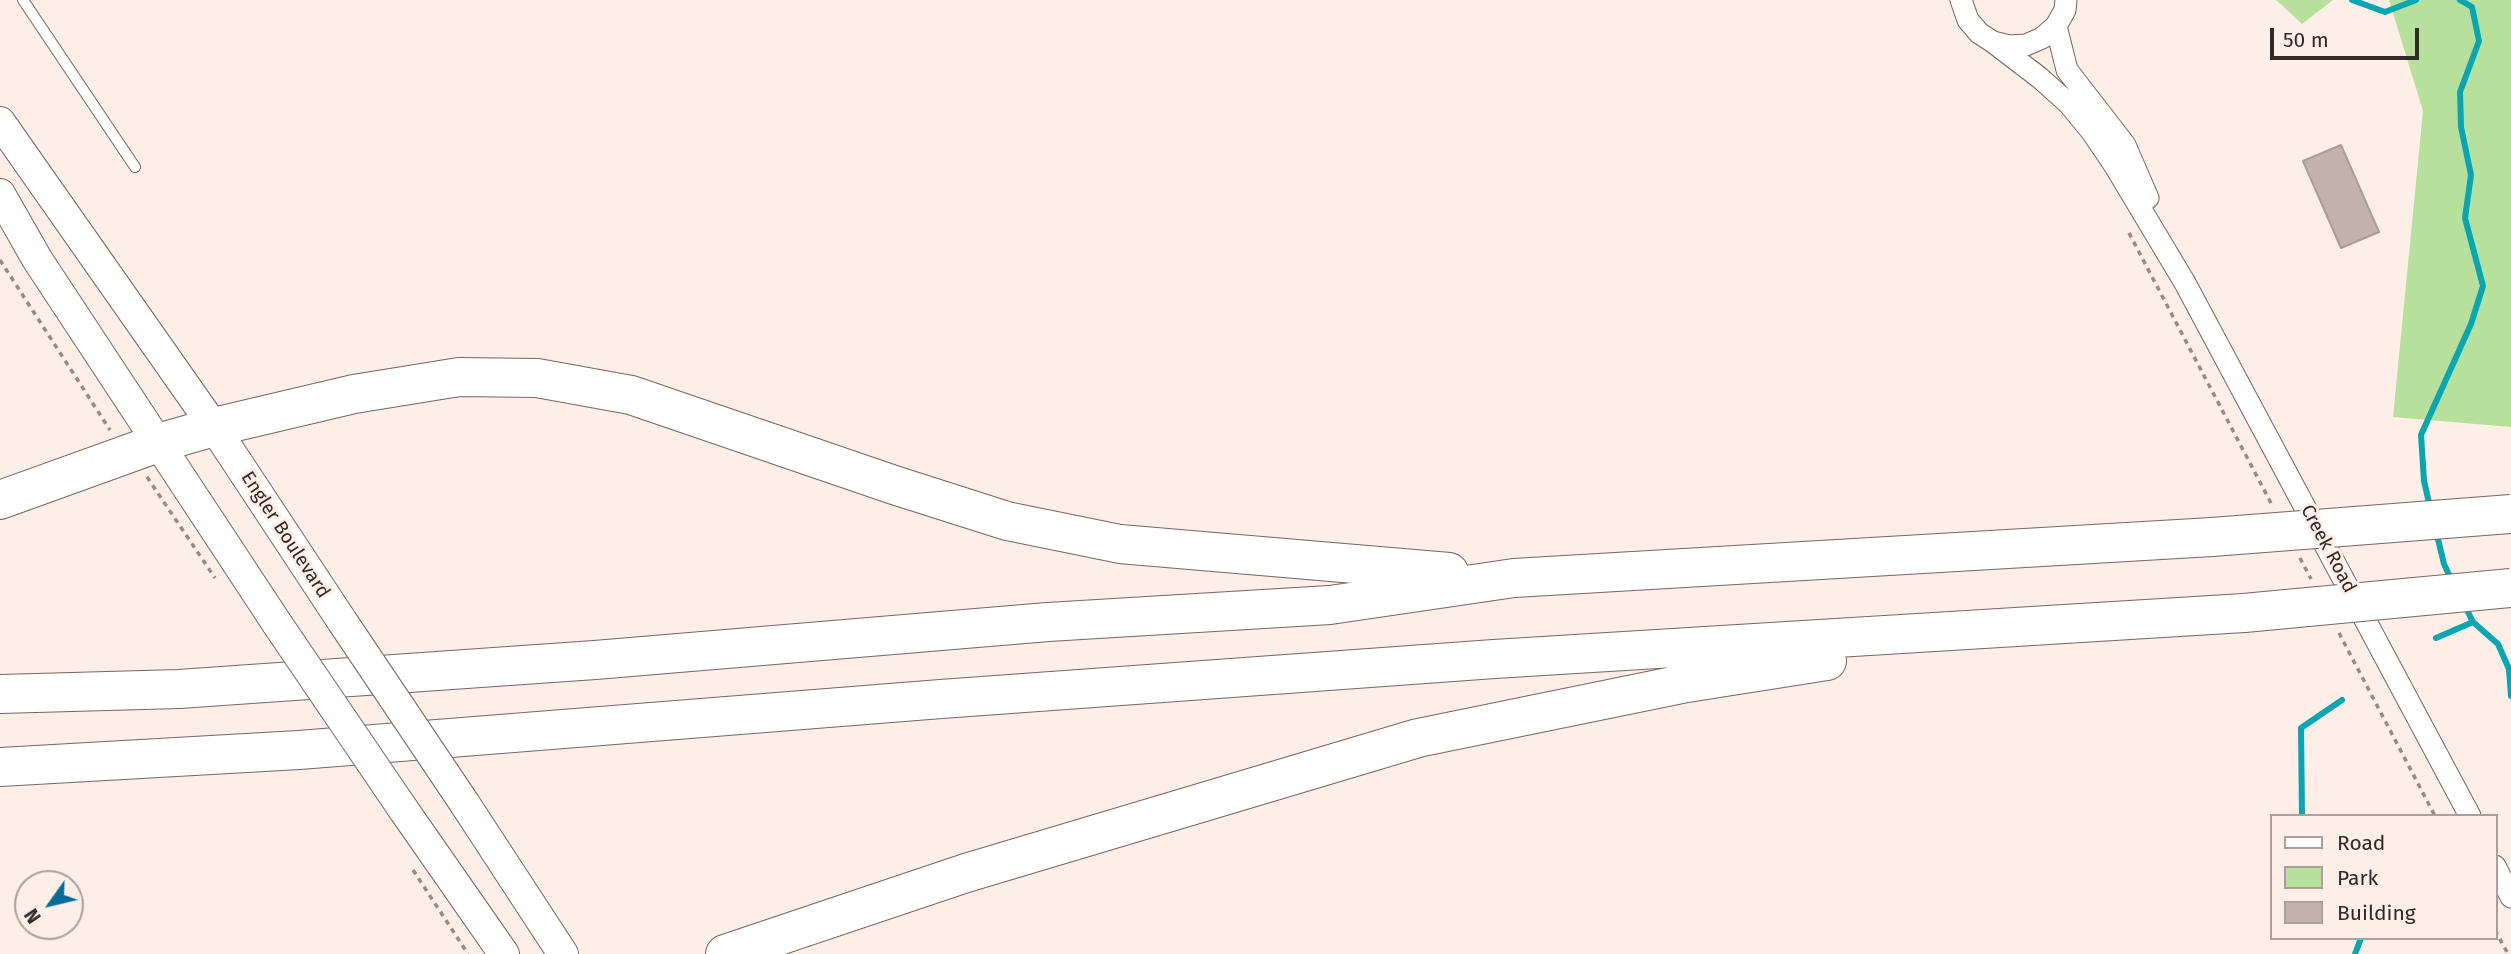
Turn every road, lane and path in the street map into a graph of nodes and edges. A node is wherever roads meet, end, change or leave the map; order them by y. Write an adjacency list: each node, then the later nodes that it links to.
1 (23, 0): 7 (lane)
2 (1961, 0): 5 (street, Creek Road)
3 (2066, 0): 4 (street)
4 (2056, 26): 5 (street); 11 (street, Creek Road)
5 (1993, 42): 11 (street, Creek Road)
6 (0, 122): 13 (main road, Engler Boulevard)
7 (135, 167)
8 (0, 194): 14 (main road)
9 (2126, 226): 16 (path)
10 (0, 260): 12 (path)
11 (2185, 283): 28 (street, Creek Road)
12 (104, 422)
13 (214, 427): 14 (highway); 19 (highway); 33 (main road, Engler Boulevard, bridge)
14 (153, 460): 15 (highway); 21 (path); 32 (main road, bridge)
15 (0, 500)
16 (2274, 509)
17 (2511, 514): 19 (highway, bridge)
18 (2300, 558): 20 (path)
19 (1514, 578): 25 (highway)
20 (2313, 582)
21 (222, 587)
22 (2511, 588): 23 (highway, bridge)
23 (2033, 626): 26 (highway); 34 (highway)
24 (2339, 632): 27 (path)
25 (0, 694)
26 (0, 767)
27 (2434, 814)
28 (2469, 814)
29 (2497, 870): 30 (street)
30 (2511, 897)
31 (2497, 934): 35 (path)
32 (504, 954)
33 (563, 954)
34 (725, 954)
35 (2508, 954)

